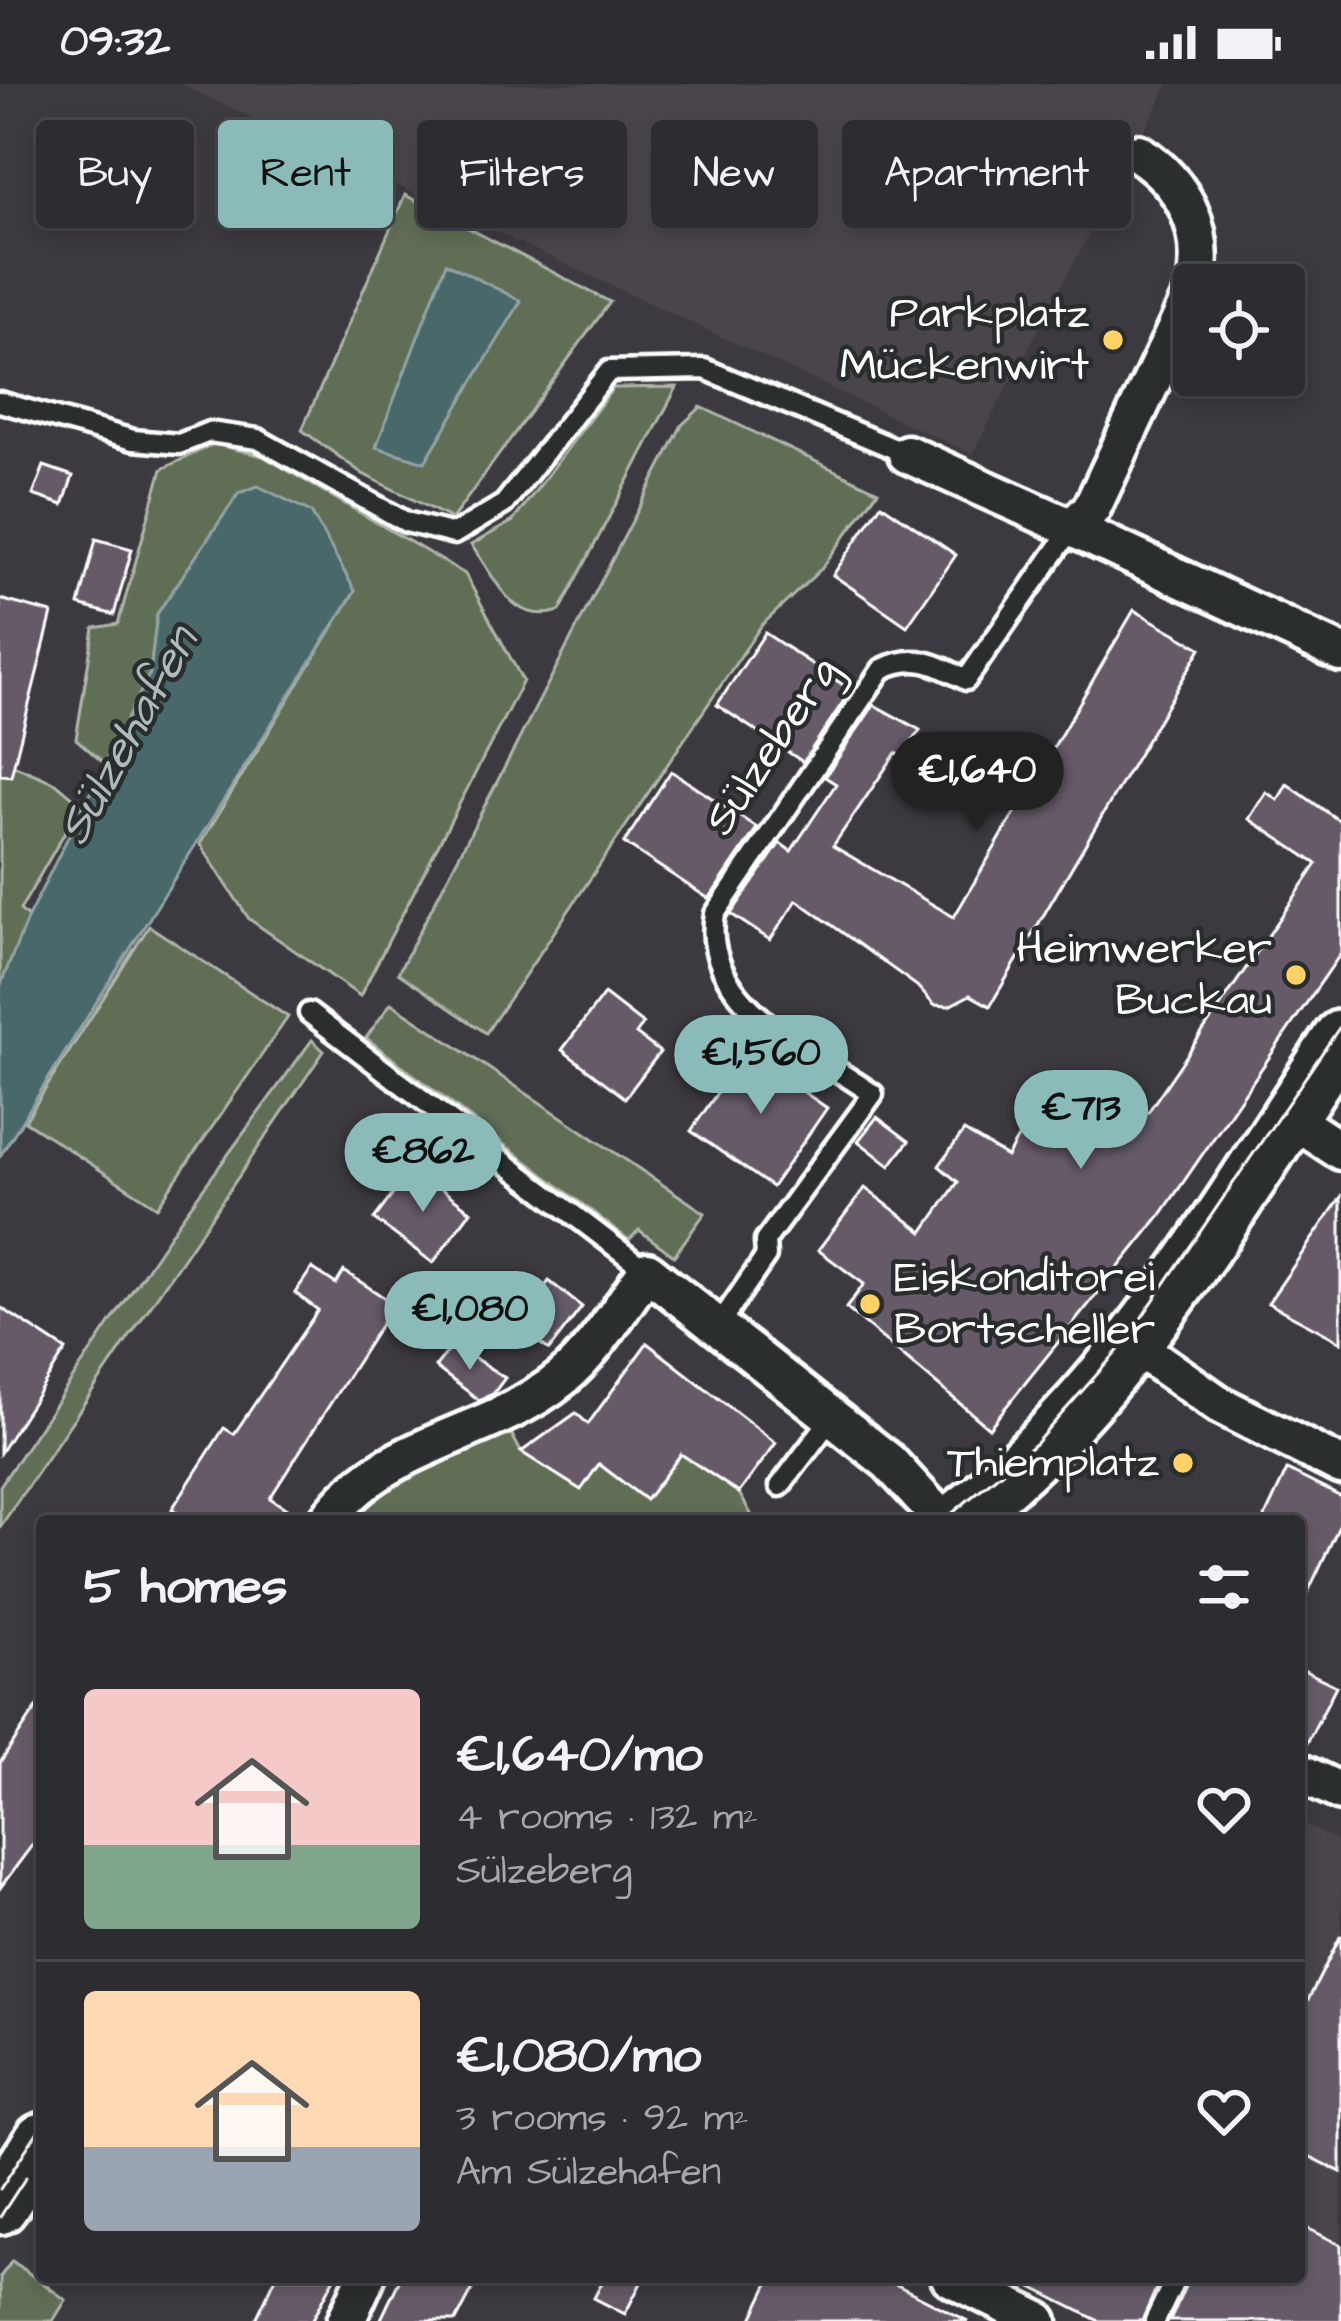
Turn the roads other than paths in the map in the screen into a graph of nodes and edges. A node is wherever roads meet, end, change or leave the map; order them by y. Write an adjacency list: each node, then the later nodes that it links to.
1 (1138, 153): 2 (street, Sülzeberg)
2 (1194, 264)
3 (1173, 335): 6 (street, Sülzeberg)
4 (0, 402): 5 (lane)
5 (907, 454): 6 (street)
6 (1072, 528): 7 (street); 13 (lane, Sülzeberg)
7 (1341, 653)
8 (309, 1012): 12 (lane)
9 (1341, 1038): 10 (main road)
10 (1288, 1116): 11 (street); 14 (main road)
11 (1341, 1151)
12 (647, 1271): 13 (street); 18 (street)
13 (718, 1326): 15 (street)
14 (1133, 1344): 16 (street); 20 (main road)
15 (833, 1417): 17 (lane); 19 (street)
16 (1341, 1466)
17 (780, 1486)
18 (331, 1515)
19 (938, 1515)
20 (963, 1515)
21 (1305, 1775): 22 (street)
22 (1341, 1792)
23 (36, 2150): 24 (main road)
24 (0, 2206)
25 (363, 2283): 28 (street)
26 (962, 2283): 29 (street)
27 (1173, 2283): 30 (lane)
28 (346, 2321)
29 (1040, 2321)
30 (1155, 2321)

